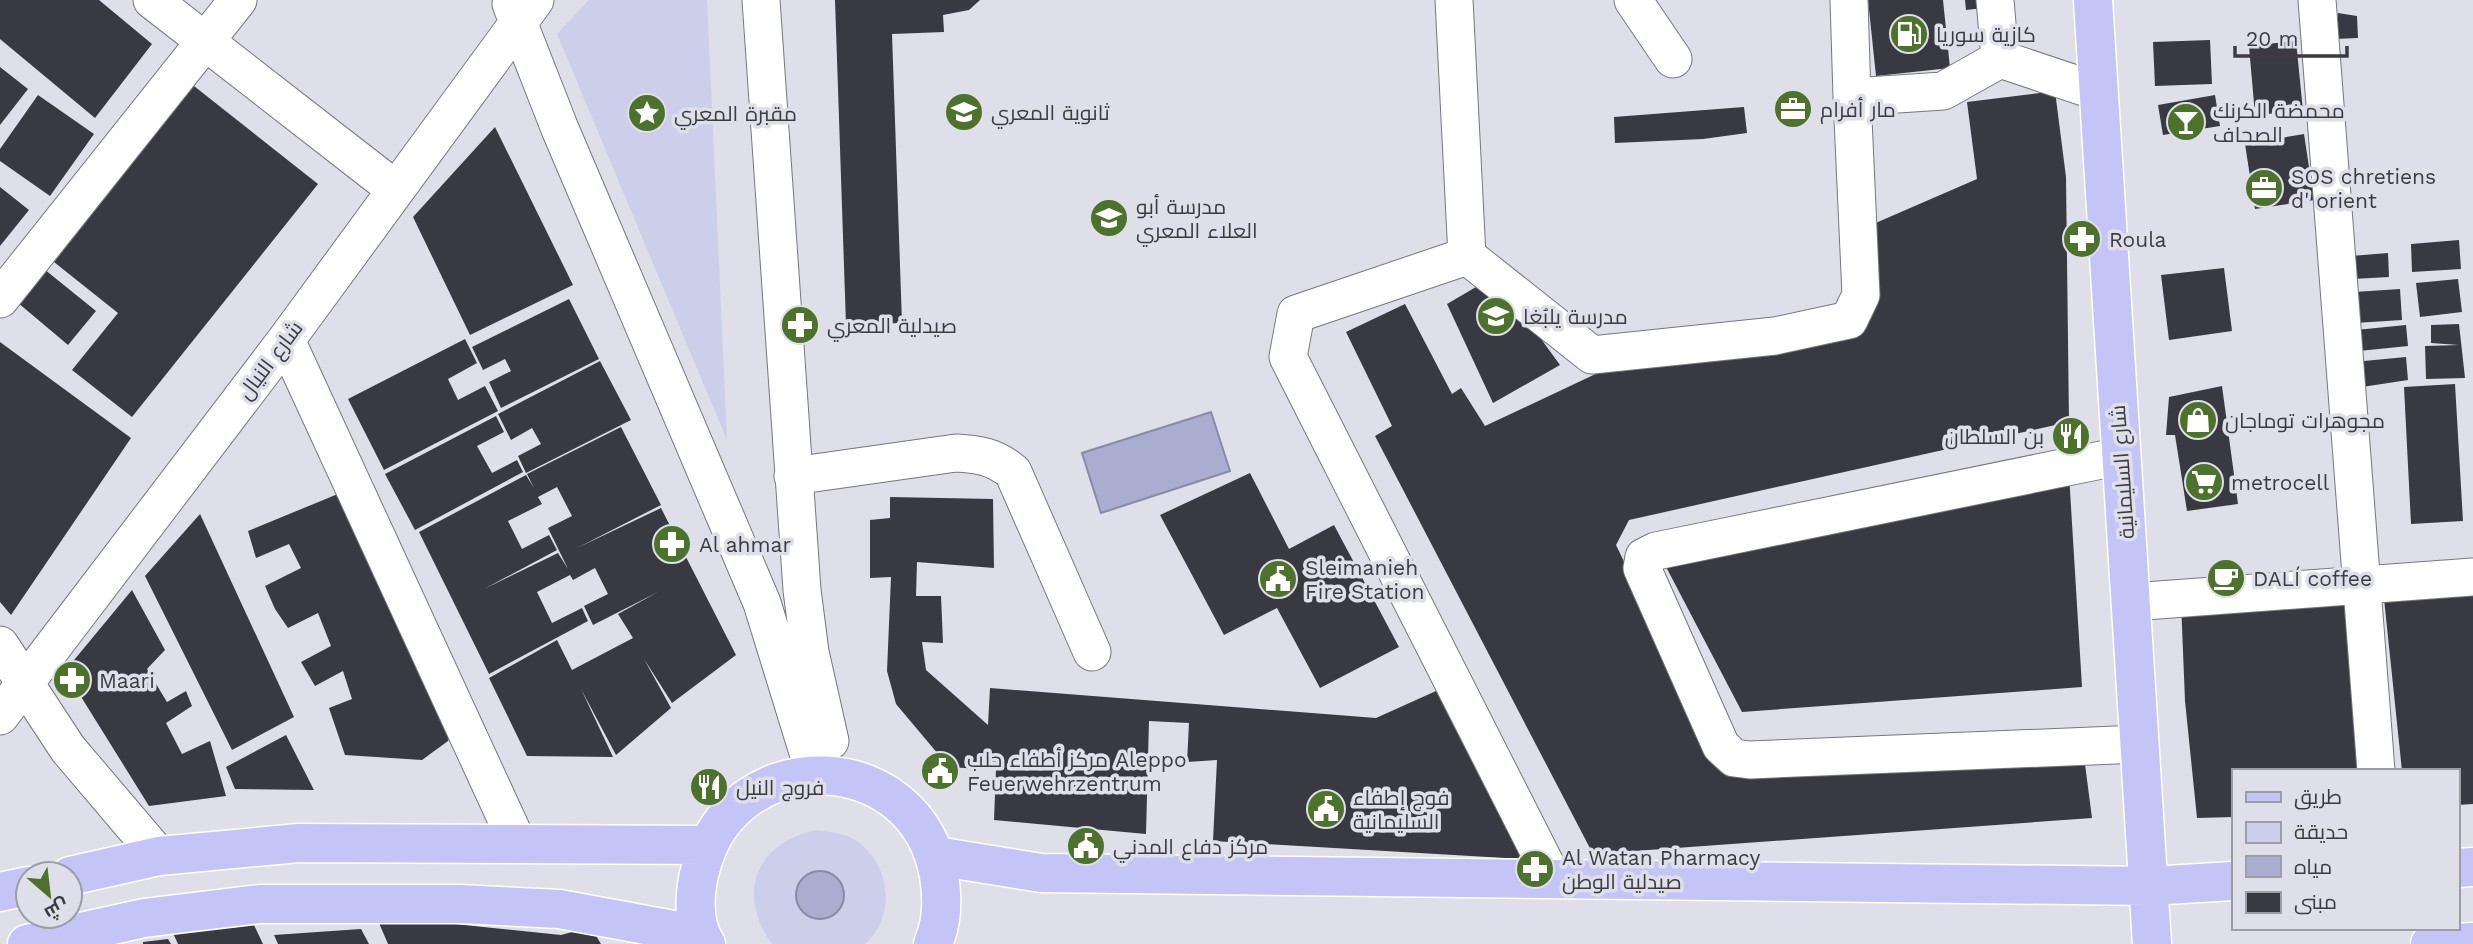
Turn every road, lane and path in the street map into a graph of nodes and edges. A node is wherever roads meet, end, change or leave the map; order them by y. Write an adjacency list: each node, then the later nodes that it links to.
1 (152, 0): 11 (street)
2 (238, 0): 11 (street)
3 (761, 0): 21 (street)
4 (1454, 0): 17 (street)
5 (1633, 0): 12 (street)
6 (1849, 0): 15 (street)
7 (1995, 0): 13 (street)
8 (2093, 0): 14 (main road, شارع السليمانية)
9 (2317, 0): 23 (street)
10 (521, 7): 16 (street, شارع النيال); 31 (street)
11 (207, 43): 16 (street); 18 (street)
12 (1673, 59)
13 (2000, 59): 14 (street); 15 (street)
14 (2099, 92): 20 (main road, شارع السليمانية)
15 (1852, 97): 17 (street)
16 (395, 189): 19 (street, شارع النيال)
17 (1467, 256): 37 (street)
18 (0, 299)
19 (286, 340): 27 (street, شارع النيال); 32 (street)
20 (2120, 456): 24 (main road, شارع السليمانية); 29 (street)
21 (793, 477): 26 (street); 31 (street)
22 (2473, 577): 23 (street)
23 (2362, 586): 24 (street); 30 (street)
24 (2131, 602): 29 (main road, شارع السليمانية)
25 (0, 645): 27 (street)
26 (1092, 652)
27 (24, 684): 28 (street, شارع النيال); 34 (street)
28 (0, 716)
29 (2140, 744): 39 (main road, شارع السليمانية)
30 (2376, 769)
31 (827, 776): 33 (main road); 35 (main road)
32 (517, 842): 33 (main road); 34 (main road)
33 (707, 845): 40 (main road)
34 (159, 856): 36 (main road)
35 (936, 856): 37 (main road); 43 (main road)
36 (84, 873)
37 (1553, 879): 39 (main road)
38 (2232, 881): 39 (main road)
39 (2150, 886): 44 (main road, شارع السليمانية)
40 (695, 941): 42 (main road)
41 (2473, 942): 45 (main road)
42 (27, 944)
43 (933, 944)
44 (2152, 944)
45 (2430, 944)

